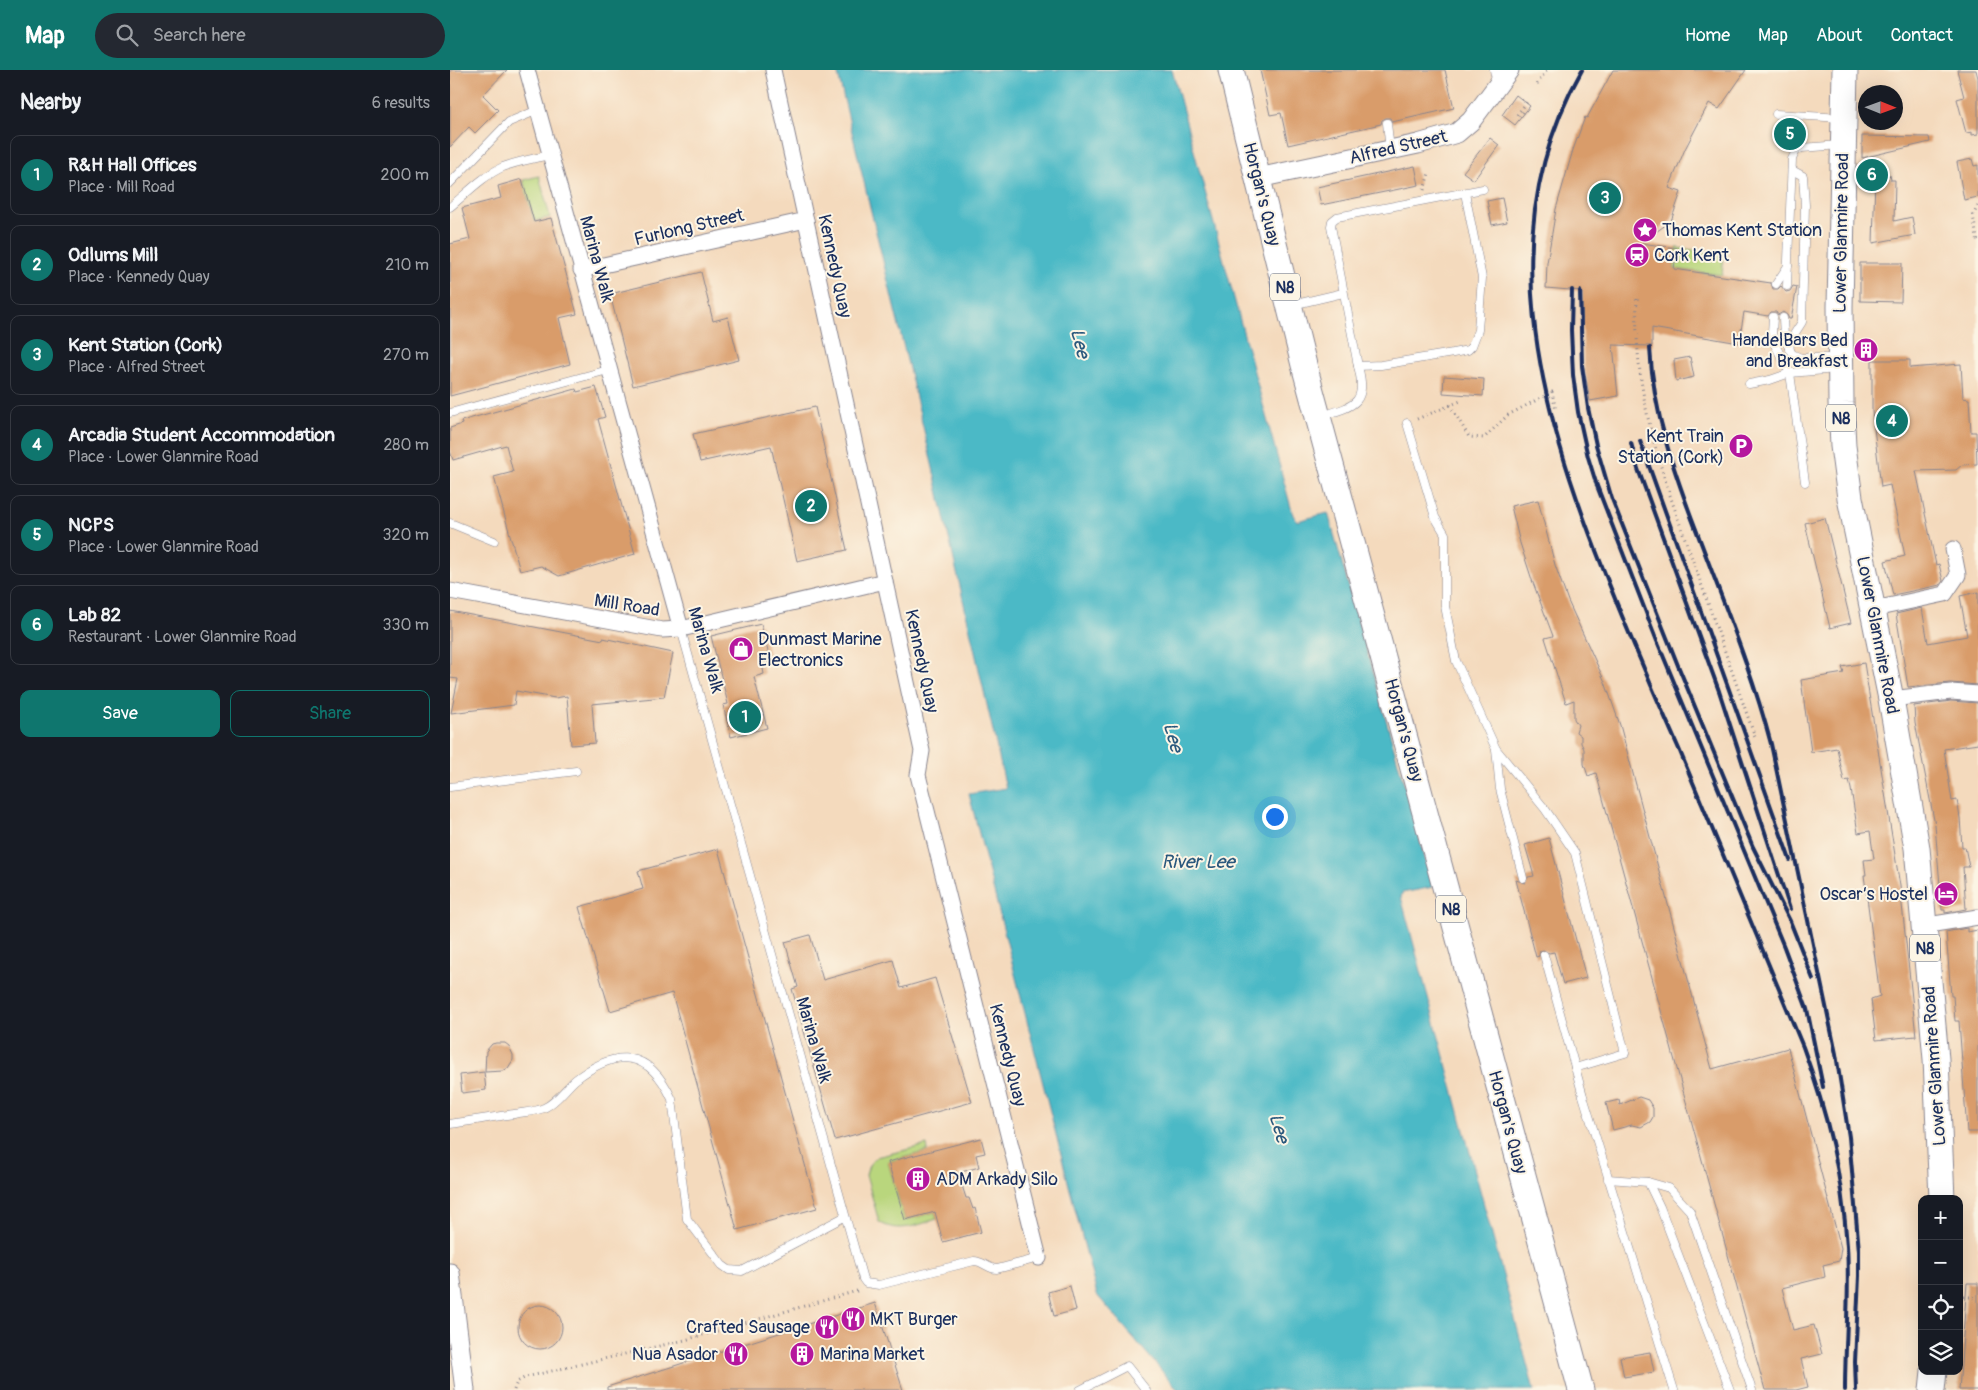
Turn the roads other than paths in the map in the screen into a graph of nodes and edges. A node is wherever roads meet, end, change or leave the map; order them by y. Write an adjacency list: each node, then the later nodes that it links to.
1 (526, 70): 7 (street, Marina Walk)
2 (773, 70): 20 (street, Kennedy Quay)
3 (1231, 70): 15 (highway, Horgan's Quay / N8)
4 (1509, 70): 6 (street, Alfred Street)
5 (1845, 70): 9 (highway, Lower Glanmire Road / N8)
6 (1495, 78): 12 (street, Alfred Street)
7 (538, 110): 13 (street, Marina Walk); 16 (lane)
8 (1776, 114): 9 (lane)
9 (1844, 118): 11 (highway, Lower Glanmire Road / N8)
10 (1387, 123): 12 (lane)
11 (1842, 145): 14 (lane); 30 (highway, Lower Glanmire Road / N8)
12 (1390, 150): 15 (street, Alfred Street)
13 (549, 156): 19 (lane); 22 (street, Marina Walk)
14 (1792, 170): 21 (lane); 29 (lane)
15 (1258, 178): 26 (highway, Horgan's Quay / N8)
16 (450, 183)
17 (1483, 189): 18 (lane)
18 (1465, 193): 25 (lane); 31 (lane)
19 (450, 207)
20 (806, 220): 22 (street, Furlong Street); 42 (street, Kennedy Quay)
21 (1788, 266): 23 (lane); 24 (lane)
22 (580, 270): 32 (street, Marina Walk)
23 (1776, 284)
24 (1787, 286)
25 (1343, 294): 26 (lane); 31 (lane)
26 (1290, 306): 36 (highway, Horgan's Quay / N8)
27 (1773, 317): 33 (lane)
28 (1783, 318): 29 (lane)
29 (1789, 349): 30 (lane)
30 (1840, 364): 33 (lane); 44 (highway, Lower Glanmire Road / N8)
31 (1358, 366): 36 (lane)
32 (608, 370): 35 (lane); 45 (street, Marina Walk)
33 (1790, 373): 34 (lane); 38 (lane)
34 (1749, 384)
35 (450, 413)
36 (1319, 417): 67 (highway, Horgan's Quay / N8)
37 (1407, 423): 48 (lane)
38 (1805, 482)
39 (450, 523): 40 (lane)
40 (494, 541)
41 (1953, 549): 44 (street)
42 (885, 581): 45 (street, Mill Road); 61 (street, Kennedy Quay)
43 (450, 591): 45 (street, Mill Road)
44 (1874, 609): 47 (highway, Lower Glanmire Road / N8)
45 (681, 629): 60 (lane, Marina Walk)
46 (1978, 694): 47 (street)
47 (1891, 699): 53 (highway, Lower Glanmire Road / N8)
48 (1496, 749): 51 (lane); 55 (lane)
49 (576, 771): 50 (lane)
50 (450, 788)
51 (1523, 878)
52 (1978, 916): 53 (street)
53 (1922, 926): 59 (highway, Lower Glanmire Road / N8)
54 (1544, 955): 55 (lane)
55 (1575, 1068): 57 (lane)
56 (450, 1124): 60 (lane)
57 (1608, 1179): 58 (lane); 68 (lane)
58 (1648, 1182): 69 (lane); 70 (lane)
59 (1942, 1195)
60 (844, 1217): 61 (lane, Marina Walk)
61 (1039, 1258)
62 (450, 1273): 64 (street)
63 (1934, 1375): 71 (highway)
64 (465, 1390)
65 (1080, 1390): 66 (lane)
66 (1146, 1390)
67 (1580, 1390)
68 (1674, 1390)
69 (1730, 1390)
70 (1752, 1390)
71 (1932, 1390)

